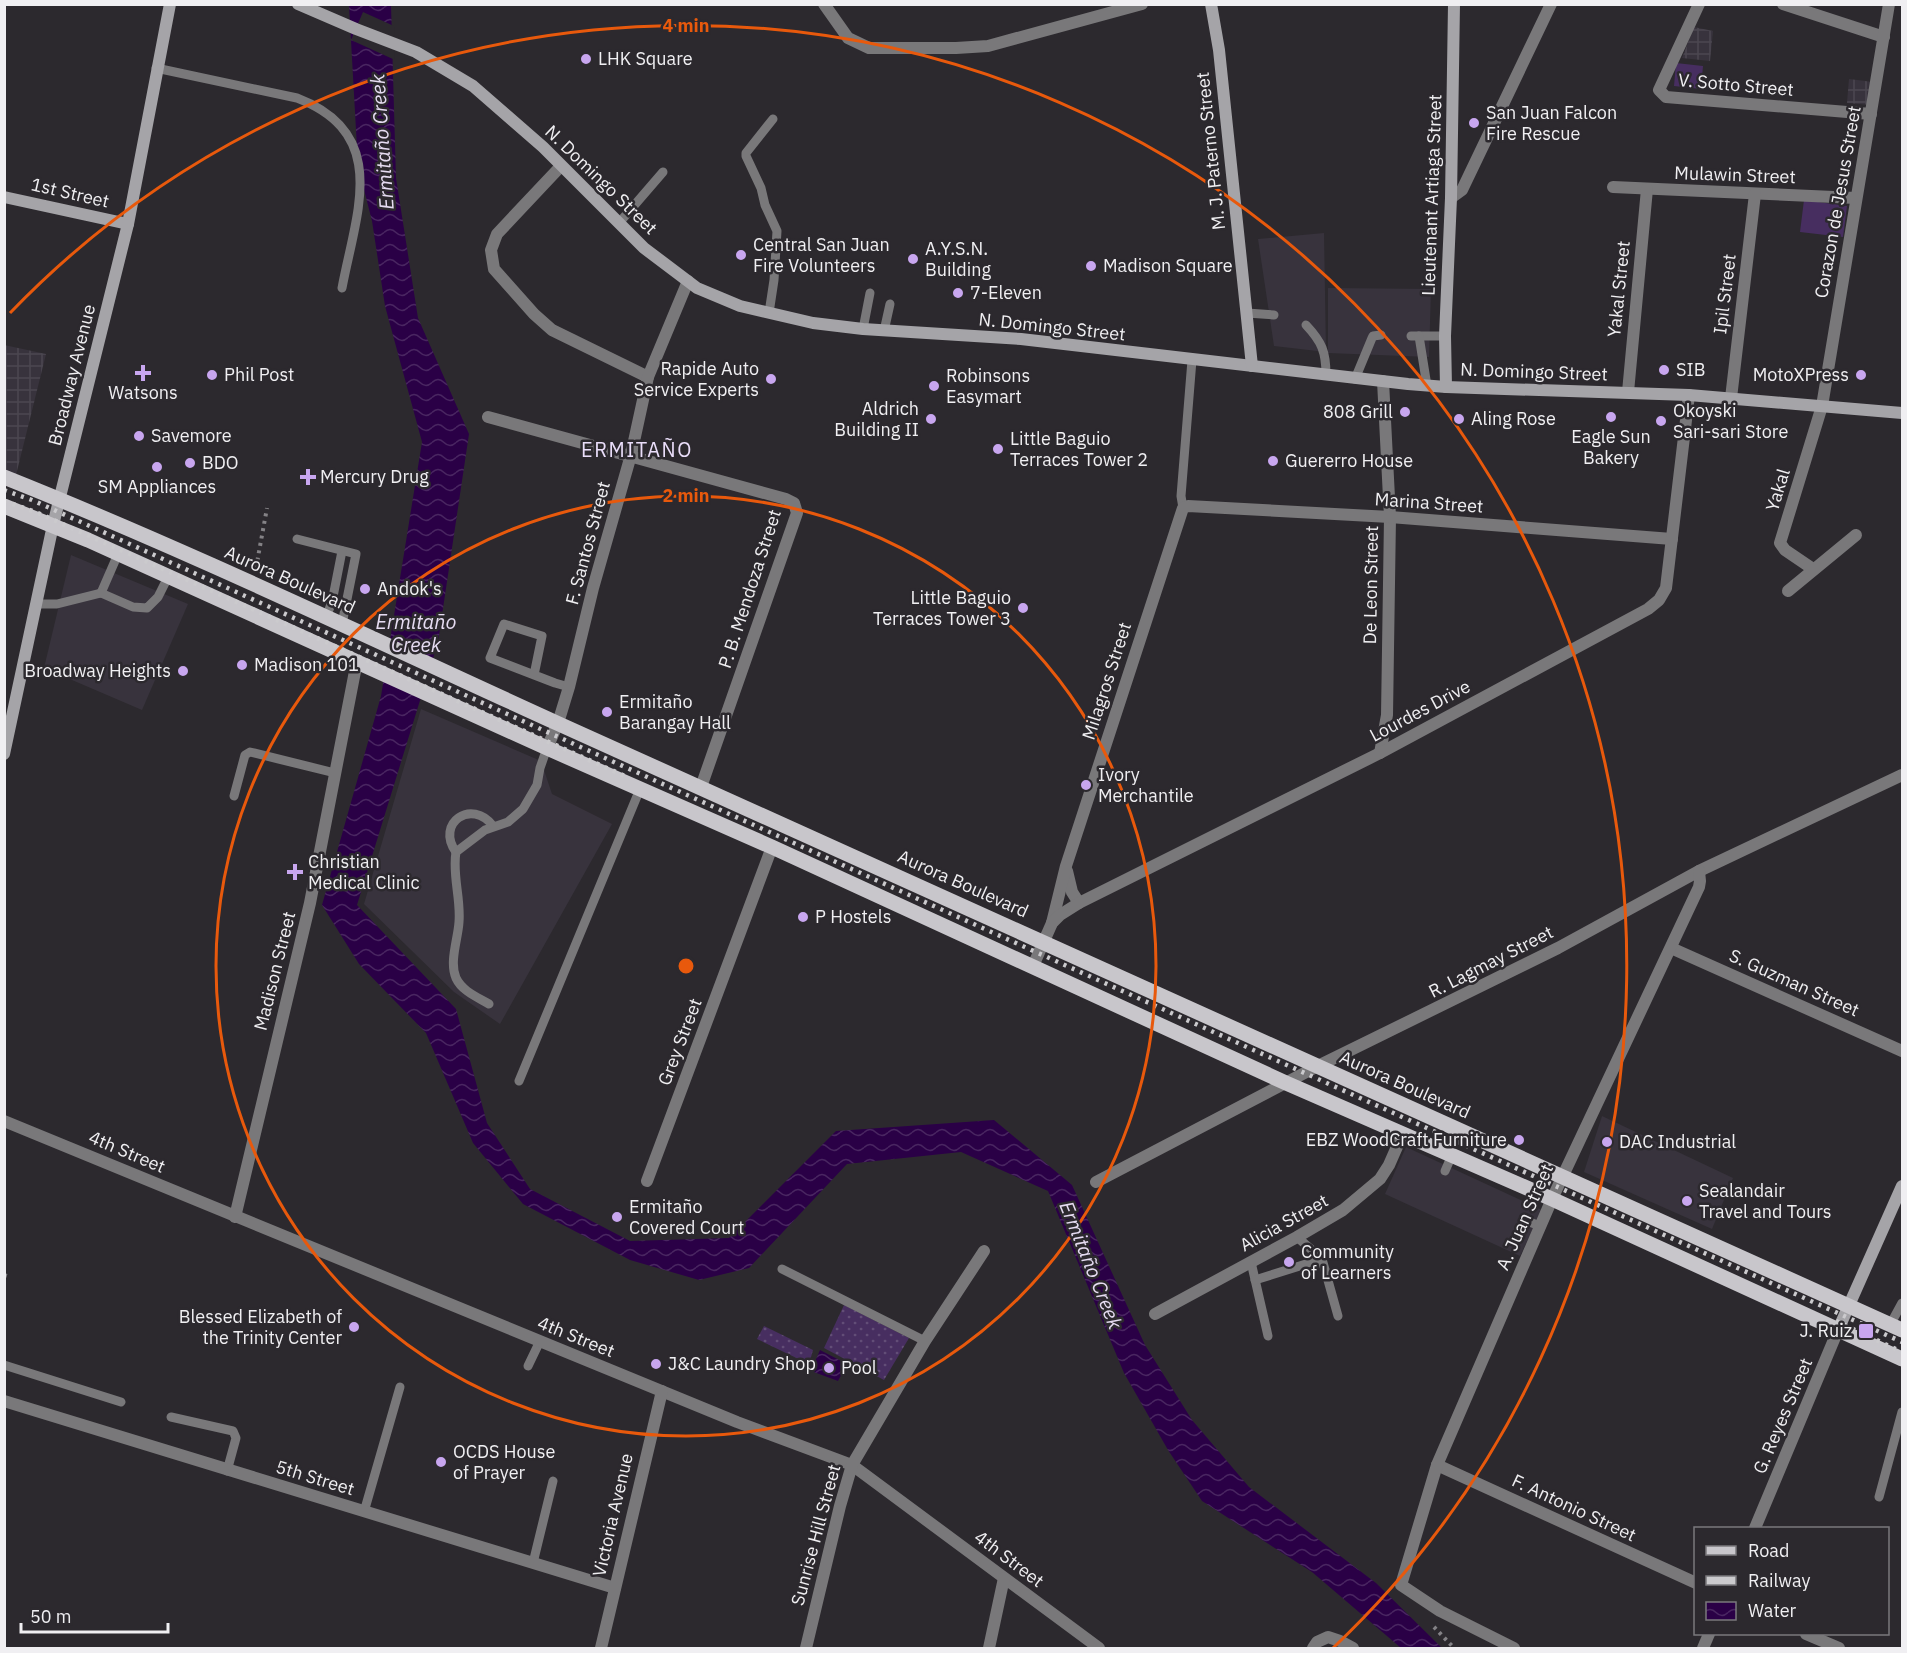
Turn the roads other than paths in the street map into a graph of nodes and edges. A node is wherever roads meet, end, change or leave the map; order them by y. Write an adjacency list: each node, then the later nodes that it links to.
1 (170, 4): 13 (main road, Broadway Avenue)
2 (298, 4): 11 (main road, N. Domingo Street)
3 (824, 4): 4 (street)
4 (1142, 4)
5 (1211, 4): 31 (main road, M. J. Paterno Street)
6 (1454, 4): 22 (main road, Lieutenant Artiaga Street)
7 (1551, 4): 22 (street)
8 (1699, 4): 14 (street, V. Sotto Street)
9 (1783, 4): 12 (street)
10 (1889, 4): 12 (street, Corazon de Jesus Street)
11 (313, 8): 16 (main road, N. Domingo Street)
12 (1884, 37): 14 (street, Corazon de Jesus Street)
13 (156, 68): 25 (main road, Broadway Avenue); 27 (lane)
14 (1871, 114): 23 (street, Corazon de Jesus Street)
15 (773, 119): 30 (lane)
16 (561, 166): 24 (main road, N. Domingo Street); 41 (street)
17 (663, 172): 24 (lane)
18 (1613, 187): 19 (street, Mulawin Street)
19 (1647, 189): 20 (street, Mulawin Street); 46 (street, Yakal Street)
20 (1755, 194): 23 (street, Mulawin Street); 48 (street, Ipil Street)
21 (4, 197): 25 (main road, 1st Street)
22 (1452, 198): 37 (main road, Lieutenant Artiaga Street)
23 (1856, 198): 49 (street, Corazon de Jesus Street)
24 (619, 223): 26 (main road, N. Domingo Street)
25 (128, 224): 54 (main road, Broadway Avenue)
26 (688, 281): 30 (main road, N. Domingo Street); 41 (street, F. Santos Street)
27 (342, 288)
28 (870, 293): 34 (lane)
29 (890, 304): 35 (lane)
30 (769, 313): 34 (main road, N. Domingo Street)
31 (1246, 313): 32 (lane); 39 (main road, M. J. Paterno Street)
32 (1274, 315)
33 (1306, 325): 40 (lane)
34 (863, 329): 35 (main road, N. Domingo Street)
35 (884, 331): 38 (main road, N. Domingo Street)
36 (1381, 335): 42 (lane)
37 (1445, 336): 44 (lane); 45 (main road, Lieutenant Artiaga Street)
38 (1192, 360): 39 (main road, N. Domingo Street); 56 (lane)
39 (1252, 366): 40 (main road, N. Domingo Street)
40 (1326, 375): 42 (main road, N. Domingo Street)
41 (648, 377): 52 (street, F. Santos Street)
42 (1355, 379): 43 (main road, N. Domingo Street)
43 (1383, 381): 44 (main road, N. Domingo Street); 57 (street, De Leon Street)
44 (1427, 386): 45 (main road, N. Domingo Street)
45 (1446, 387): 46 (main road, N. Domingo Street)
46 (1628, 392): 47 (main road, N. Domingo Street)
47 (1689, 394): 48 (main road, N. Domingo Street); 61 (street, Lourdes Drive)
48 (1731, 398): 49 (main road, N. Domingo Street)
49 (1822, 406): 50 (main road, N. Domingo Street); 64 (street, Yakal)
50 (1902, 413)
51 (488, 417): 52 (street)
52 (632, 455): 73 (street, F. Santos Street); 80 (street, P. B. Mendoza Street)
53 (4, 477): 54 (main road, Aurora Boulevard)
54 (59, 499): 58 (main road, Broadway Avenue); 69 (main road, Aurora Boulevard)
55 (4, 506): 58 (main road)
56 (1184, 508): 57 (street, Marina Street); 86 (street, Milagros Street)
57 (1390, 517): 61 (street, Marina Street); 77 (street, De Leon Street)
58 (53, 525): 63 (main road); 68 (main road, Broadway Avenue)
59 (1856, 535): 64 (street)
60 (297, 539): 62 (lane)
61 (1672, 539): 77 (street, Lourdes Drive)
62 (342, 551): 69 (lane); 70 (lane)
63 (118, 554): 65 (main road); 67 (lane)
64 (1813, 569): 66 (street)
65 (168, 577): 67 (lane); 71 (main road)
66 (1788, 591)
67 (101, 592): 68 (lane)
68 (36, 604): 76 (main road, Broadway Avenue)
69 (326, 617): 70 (main road, Aurora Boulevard)
70 (342, 624): 74 (main road, Aurora Boulevard)
71 (357, 661): 75 (main road); 78 (street, Madison Street)
72 (534, 675): 72 (lane); 73 (lane)
73 (569, 687): 74 (street, F. Santos Street)
74 (558, 723): 75 (street, F. Santos Street); 80 (main road, Aurora Boulevard)
75 (547, 748): 81 (main road); 83 (lane)
76 (5, 752)
77 (1380, 753): 90 (street, Lourdes Drive)
78 (335, 773): 82 (lane); 109 (street, Madison Street)
79 (1902, 775): 88 (street, R. Lagmay Street)
80 (701, 787): 87 (main road, Aurora Boulevard)
81 (640, 789): 84 (main road); 98 (lane)
82 (234, 796)
83 (494, 826): 85 (lane); 85 (lane)
84 (772, 847): 89 (main road); 105 (street, Grey Street)
85 (456, 852): 95 (lane)
86 (1066, 866): 90 (street); 91 (street, Milagros Street)
87 (884, 870): 89 (main road); 92 (main road, Aurora Boulevard)
88 (1699, 871): 93 (street, A. Juan Street); 97 (street, R. Lagmay Street)
89 (874, 894): 94 (main road)
90 (1079, 903): 91 (street, Lourdes Drive)
91 (1052, 923): 92 (street)
92 (1044, 942): 94 (street); 97 (main road, Aurora Boulevard)
93 (1671, 948): 96 (street, S. Guzman Street); 104 (street, A. Juan Street)
94 (1033, 966): 99 (main road)
95 (489, 1004)
96 (1902, 1051)
97 (1316, 1067): 99 (street, R. Lagmay Street); 104 (main road, Aurora Boulevard)
98 (519, 1081)
99 (1286, 1083): 101 (main road); 106 (street, R. Lagmay Street)
100 (4, 1121): 109 (street, 4th Street)
101 (1403, 1133): 102 (main road); 112 (street, Alicia Street)
102 (1452, 1155): 103 (lane); 108 (main road)
103 (1445, 1171)
104 (1562, 1176): 108 (street, A. Juan Street); 119 (main road, Aurora Boulevard)
105 (647, 1181)
106 (1096, 1182)
107 (1902, 1186): 119 (main road, G. Reyes Street)
108 (1552, 1199): 111 (street, A. Juan Street); 123 (main road)
109 (235, 1217): 125 (street, 4th Street)
110 (1527, 1221): 111 (lane)
111 (1540, 1226): 137 (street, A. Juan Street)
112 (1297, 1237): 114 (lane); 115 (street, Alicia Street)
113 (984, 1251): 126 (street, Sunrise Hill Street)
114 (1322, 1259): 117 (lane); 121 (lane)
115 (1251, 1262): 117 (lane); 120 (street, Alicia Street)
116 (782, 1269): 126 (lane)
117 (1255, 1280): 124 (lane)
118 (1902, 1303): 122 (lane)
119 (1850, 1306): 122 (main road, Aurora Boulevard); 123 (main road, G. Reyes Street)
120 (1155, 1314)
121 (1338, 1316)
122 (1896, 1328)
123 (1838, 1330): 127 (main road); 142 (street, G. Reyes Street)
124 (1268, 1336)
125 (540, 1341): 129 (lane); 131 (street, 4th Street)
126 (925, 1341): 136 (street, Sunrise Hill Street)
127 (1902, 1359)
128 (4, 1365): 133 (lane)
129 (528, 1366)
130 (400, 1387): 141 (lane)
131 (662, 1390): 136 (street, 4th Street); 146 (street, Victoria Avenue)
132 (4, 1401): 138 (street, 5th Street)
133 (121, 1402)
134 (1902, 1412): 140 (lane)
135 (171, 1417): 138 (lane)
136 (852, 1465): 144 (street, 4th Street); 149 (street, Sunrise Hill Street)
137 (1437, 1465): 145 (street, F. Antonio Street); 154 (street, A. Juan Street)
138 (227, 1471): 141 (street, 5th Street)
139 (553, 1481): 143 (lane)
140 (1879, 1497)
141 (364, 1512): 143 (street, 5th Street)
142 (1755, 1527)
143 (533, 1563): 146 (street, 5th Street)
144 (1004, 1578): 150 (street); 151 (street, 4th Street)
145 (1694, 1583)
146 (615, 1588): 148 (street, Victoria Avenue)
147 (1808, 1635): 155 (street)
148 (601, 1648)
149 (806, 1648)
150 (989, 1648)
151 (1099, 1648)
152 (1313, 1648): 153 (street)
153 (1353, 1648)
154 (1514, 1648)
155 (1839, 1648)

